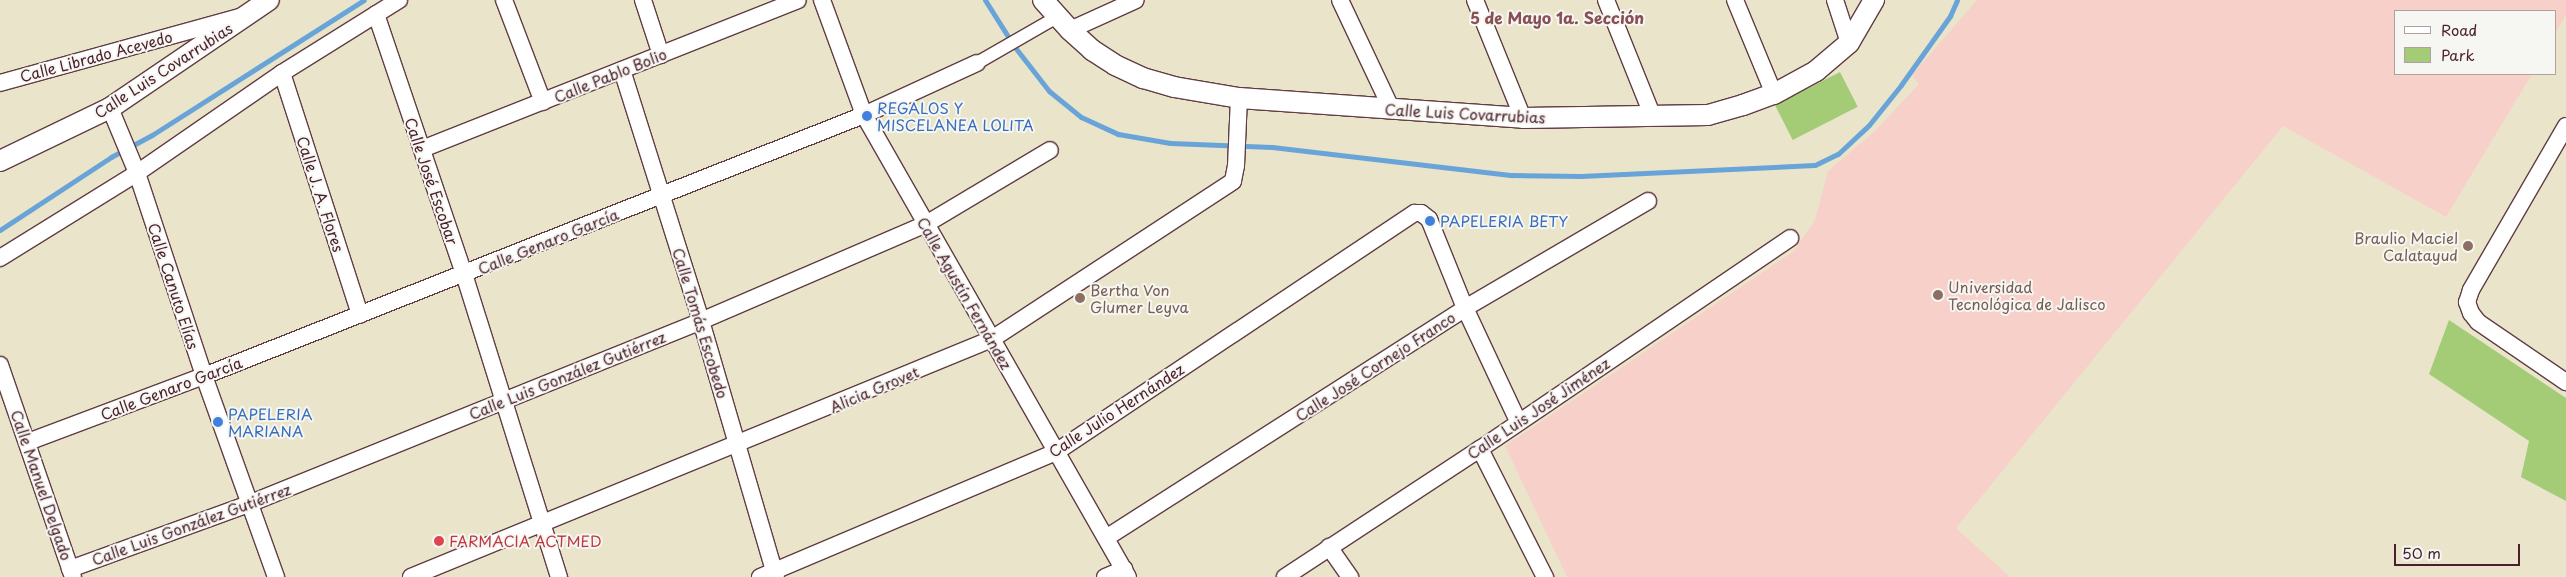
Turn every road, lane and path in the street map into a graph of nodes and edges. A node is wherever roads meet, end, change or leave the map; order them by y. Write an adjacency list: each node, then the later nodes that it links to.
1 (269, 0): 15 (street, Calle Luis Covarrubias)
2 (399, 0): 16 (street)
3 (504, 0): 25 (street)
4 (643, 0): 19 (street)
5 (798, 0): 19 (street, Calle Pablo Bolio)
6 (822, 0): 28 (street, Calle Agustín Fernández)
7 (1044, 0): 17 (street, Calle Luis Covarrubias)
8 (1136, 0): 17 (street)
9 (1340, 0): 27 (street)
10 (1475, 0): 31 (street)
11 (1606, 0): 30 (street)
12 (1735, 0): 24 (street)
13 (1835, 0): 18 (street)
14 (1874, 0): 18 (street, Calle Luis Covarrubias)
15 (249, 14): 23 (street, Calle Librado Acevedo); 29 (street, Calle Luis Covarrubias)
16 (376, 14): 22 (street); 33 (street, Calle José Escobar)
17 (1064, 24): 20 (street, Calle Genaro García); 26 (street, Calle Luis Covarrubias)
18 (1849, 43): 24 (street, Calle Luis Covarrubias)
19 (661, 54): 21 (street, Calle Pablo Bolio)
20 (977, 63): 28 (street, Calle Genaro García)
21 (622, 70): 25 (street, Calle Pablo Bolio); 37 (street, Calle Tomás Escobedo)
22 (282, 73): 36 (street); 44 (street, Calle J. A. Flores)
23 (0, 83)
24 (1774, 94): 30 (street, Calle Luis Covarrubias)
25 (543, 102): 33 (street, Calle Pablo Bolio)
26 (1239, 108): 27 (street, Calle Luis Covarrubias); 46 (street, Alicia Grovet)
27 (1392, 110): 31 (street, Calle Luis Covarrubias)
28 (864, 115): 37 (street, Calle Genaro García); 39 (street, Calle Agustín Fernández)
29 (114, 117): 35 (street, Calle Luis Covarrubias); 36 (street, Calle Canuto Elías)
30 (1653, 117): 31 (street, Calle Luis Covarrubias)
31 (1523, 118)
32 (2566, 126): 49 (street)
33 (422, 150): 42 (street, Calle José Escobar)
34 (1050, 150): 39 (street, Calle Luis González Gutiérrez)
35 (0, 161)
36 (135, 169): 41 (street); 48 (street, Calle Canuto Elías)
37 (662, 196): 42 (street, Calle Genaro García); 45 (street, Calle Tomás Escobedo)
38 (1648, 201): 43 (street, Calle José Cornejo Franco)
39 (926, 224): 45 (street, Calle Luis González Gutiérrez); 46 (street, Calle Agustín Fernández)
40 (1790, 238): 51 (street, Calle Luis José Jiménez)
41 (0, 258)
42 (464, 274): 44 (street, Calle Genaro García); 50 (street, Calle José Escobar)
43 (1465, 308): 51 (street); 55 (street, Calle Julio Hernández); 58 (street, Calle José Cornejo Franco)
44 (360, 315): 48 (street, Calle Genaro García)
45 (701, 321): 50 (street, Calle Luis González Gutiérrez); 53 (street, Calle Tomás Escobedo)
46 (992, 340): 53 (street, Alicia Grovet); 55 (street, Calle Agustín Fernández)
47 (0, 365): 52 (street, Calle Manuel Delgado)
48 (204, 376): 52 (street, Calle Genaro García); 56 (street, Calle Canuto Elías)
49 (2566, 382)
50 (504, 400): 56 (street, Calle Luis González Gutiérrez); 57 (street, Calle José Escobar)
51 (1518, 421): 54 (street, Calle Luis José Jiménez)
52 (28, 442): 60 (street, Calle Manuel Delgado)
53 (737, 445): 57 (street, Alicia Grovet); 62 (street, Calle Tomás Escobedo)
54 (1480, 449): 59 (street, Calle Luis José Jiménez); 69 (street)
55 (1056, 452): 58 (street, Calle Agustín Fernández); 62 (street, Calle Julio Hernández)
56 (251, 503): 60 (street, Calle Luis González Gutiérrez); 63 (street, Calle Canuto Elías)
57 (543, 524): 64 (street, Alicia Grovet); 65 (street, Calle José Escobar)
58 (1106, 538): 61 (street, Calle Agustín Fernández)
59 (1329, 547): 67 (street, Calle Luis José Jiménez); 68 (street)
60 (72, 573)
61 (1126, 573): 66 (street)
62 (770, 575)
63 (276, 577)
64 (411, 577)
65 (559, 577)
66 (1106, 577)
67 (1285, 577)
68 (1350, 577)
69 (1545, 577)

